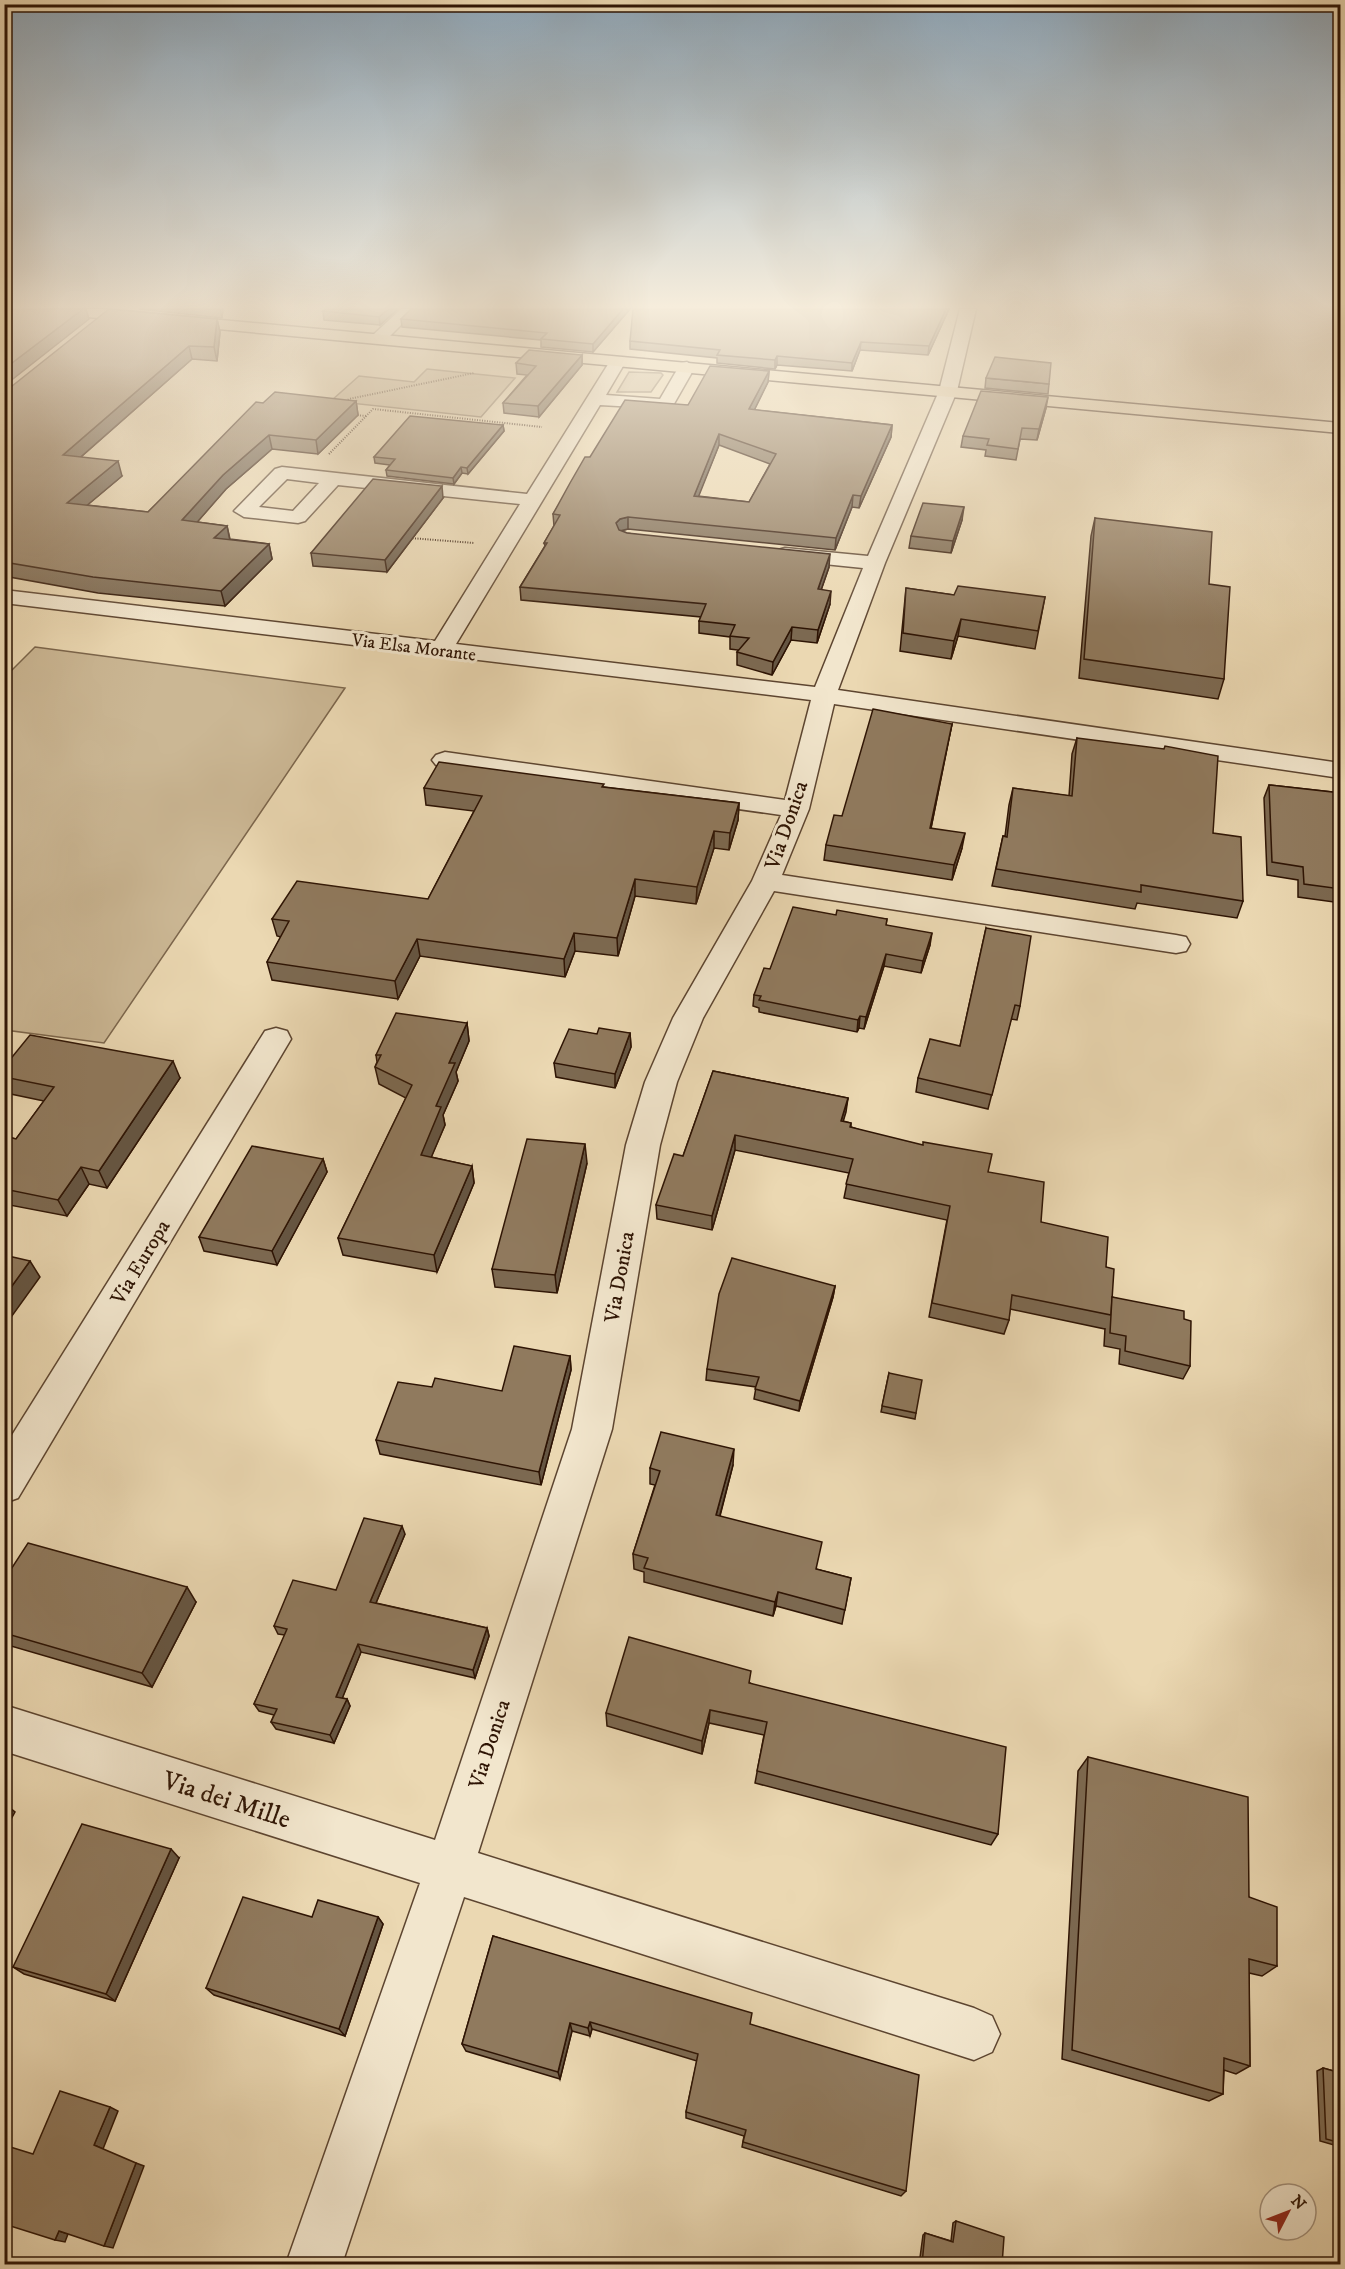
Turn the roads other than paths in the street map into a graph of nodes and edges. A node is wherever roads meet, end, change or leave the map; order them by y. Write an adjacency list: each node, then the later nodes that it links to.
1 (585, 415): 6 (street)
2 (938, 415): 8 (street, Via Donica)
3 (1202, 415): 4 (main road)
4 (1341, 428)
5 (334, 478): 5 (street); 6 (street)
6 (533, 500): 10 (street)
7 (769, 552): 8 (street)
8 (875, 563): 11 (street, Via Donica)
9 (4, 596): 10 (street, Via Elsa Morante)
10 (441, 650): 11 (street, Via Elsa Morante)
11 (824, 695): 13 (street, Via Elsa Morante); 14 (street, Via Donica)
12 (445, 760): 14 (street)
13 (1341, 771)
14 (796, 809): 15 (street, Via Donica)
15 (766, 881): 16 (street); 20 (street, Via Donica)
16 (1176, 944)
17 (276, 1039): 18 (street, Via Europa)
18 (4, 1485)
19 (4, 1728): 20 (street, Via dei Mille)
20 (449, 1869): 21 (street, Via dei Mille); 22 (street, Via Donica)
21 (974, 2034)
22 (314, 2265)

